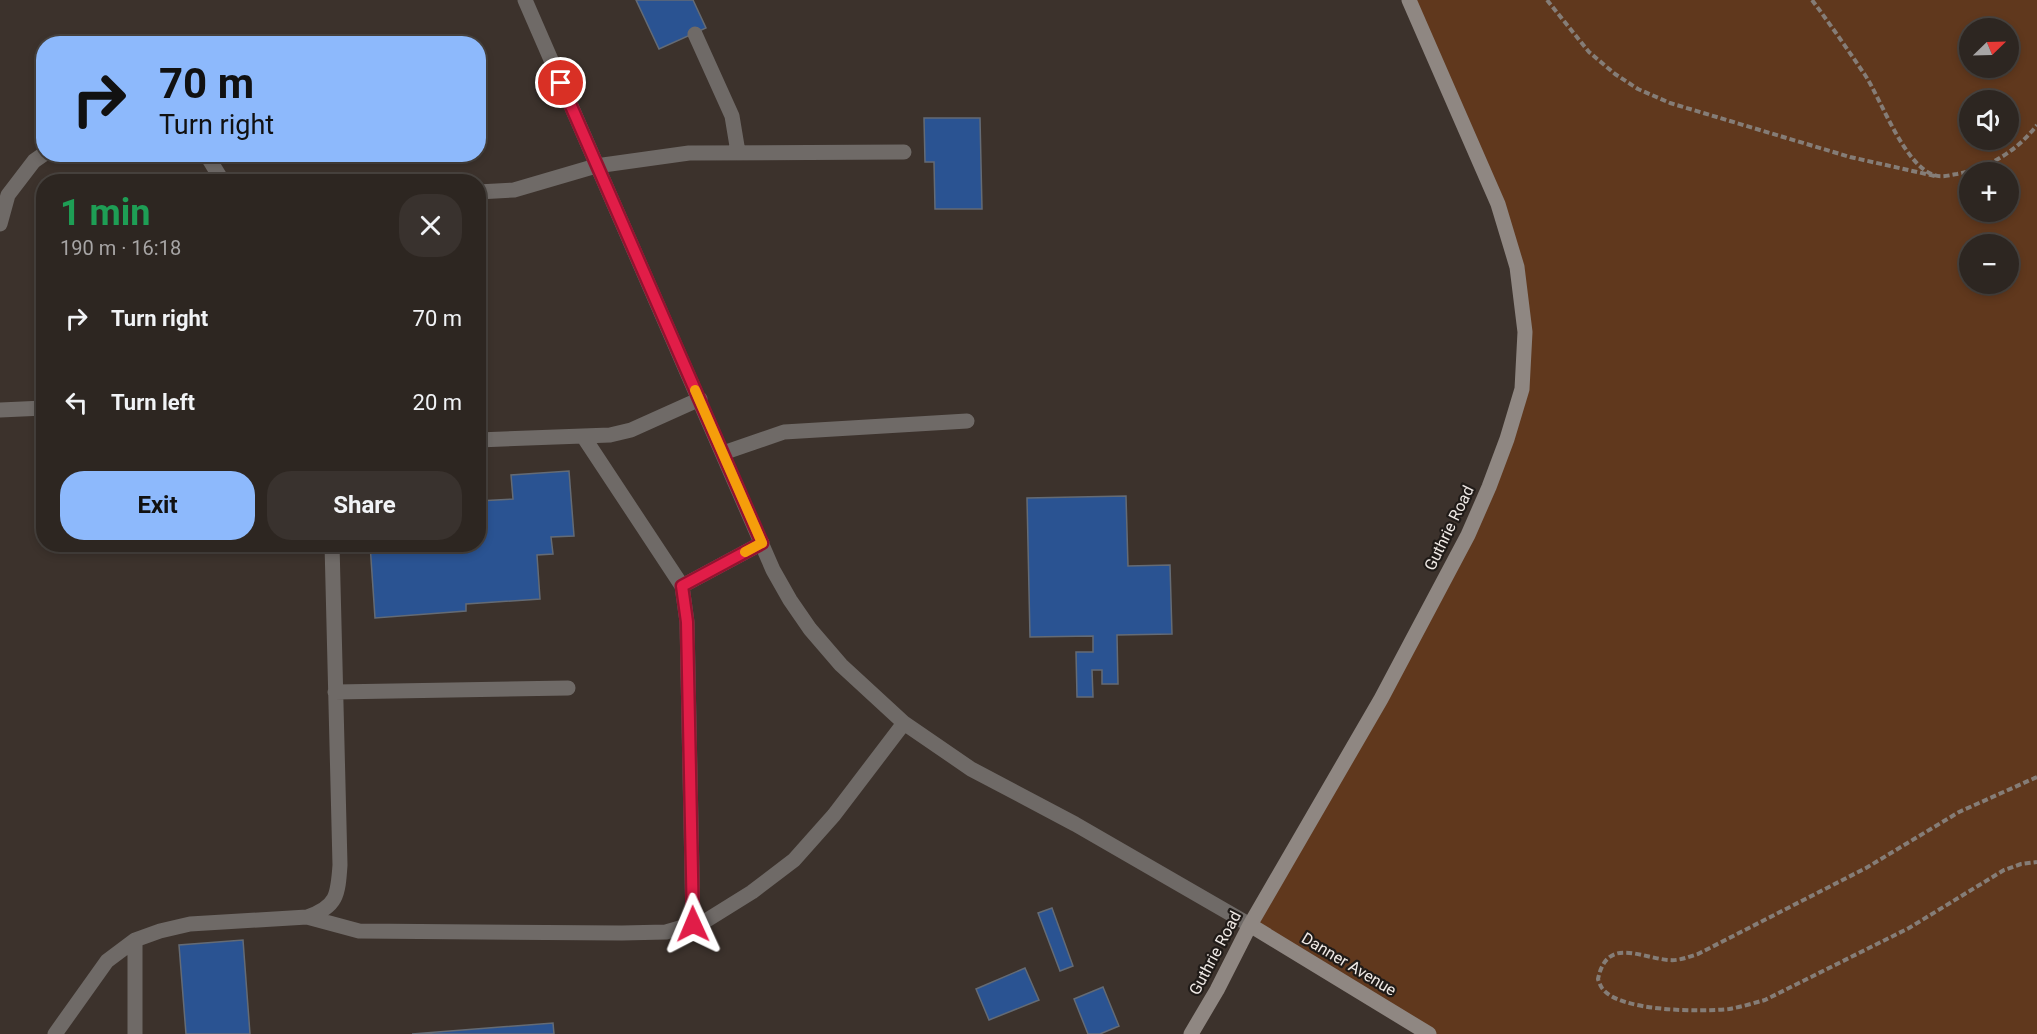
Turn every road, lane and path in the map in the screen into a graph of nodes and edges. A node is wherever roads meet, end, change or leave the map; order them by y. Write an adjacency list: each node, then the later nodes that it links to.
1 (525, 0): 10 (lane)
2 (1409, 0): 31 (street, Guthrie Road)
3 (1547, 0): 11 (path)
4 (1812, 0): 11 (path)
5 (695, 34): 7 (lane)
6 (2037, 125): 11 (path)
7 (738, 152): 8 (lane); 10 (lane)
8 (904, 152)
9 (36, 160): 13 (lane)
10 (596, 166): 12 (lane); 14 (lane)
11 (1935, 176)
12 (486, 192)
13 (0, 224)
14 (700, 399): 18 (lane); 20 (lane)
15 (36, 408): 16 (lane)
16 (0, 410)
17 (967, 421): 20 (lane)
18 (583, 436): 19 (lane); 23 (lane)
19 (486, 440)
20 (723, 453): 21 (lane)
21 (762, 543): 23 (lane); 26 (lane)
22 (332, 552): 25 (lane)
23 (682, 586): 30 (lane)
24 (568, 688): 25 (lane)
25 (335, 692): 29 (lane)
26 (903, 723): 30 (lane); 31 (lane)
27 (2037, 777): 28 (path)
28 (2037, 862)
29 (307, 917): 30 (lane); 32 (lane)
30 (693, 924)
31 (1250, 925): 35 (street, Guthrie Road); 36 (street, Danner Avenue)
32 (135, 940): 33 (lane); 34 (lane)
33 (56, 1034)
34 (135, 1034)
35 (1191, 1034)
36 (1429, 1034)

